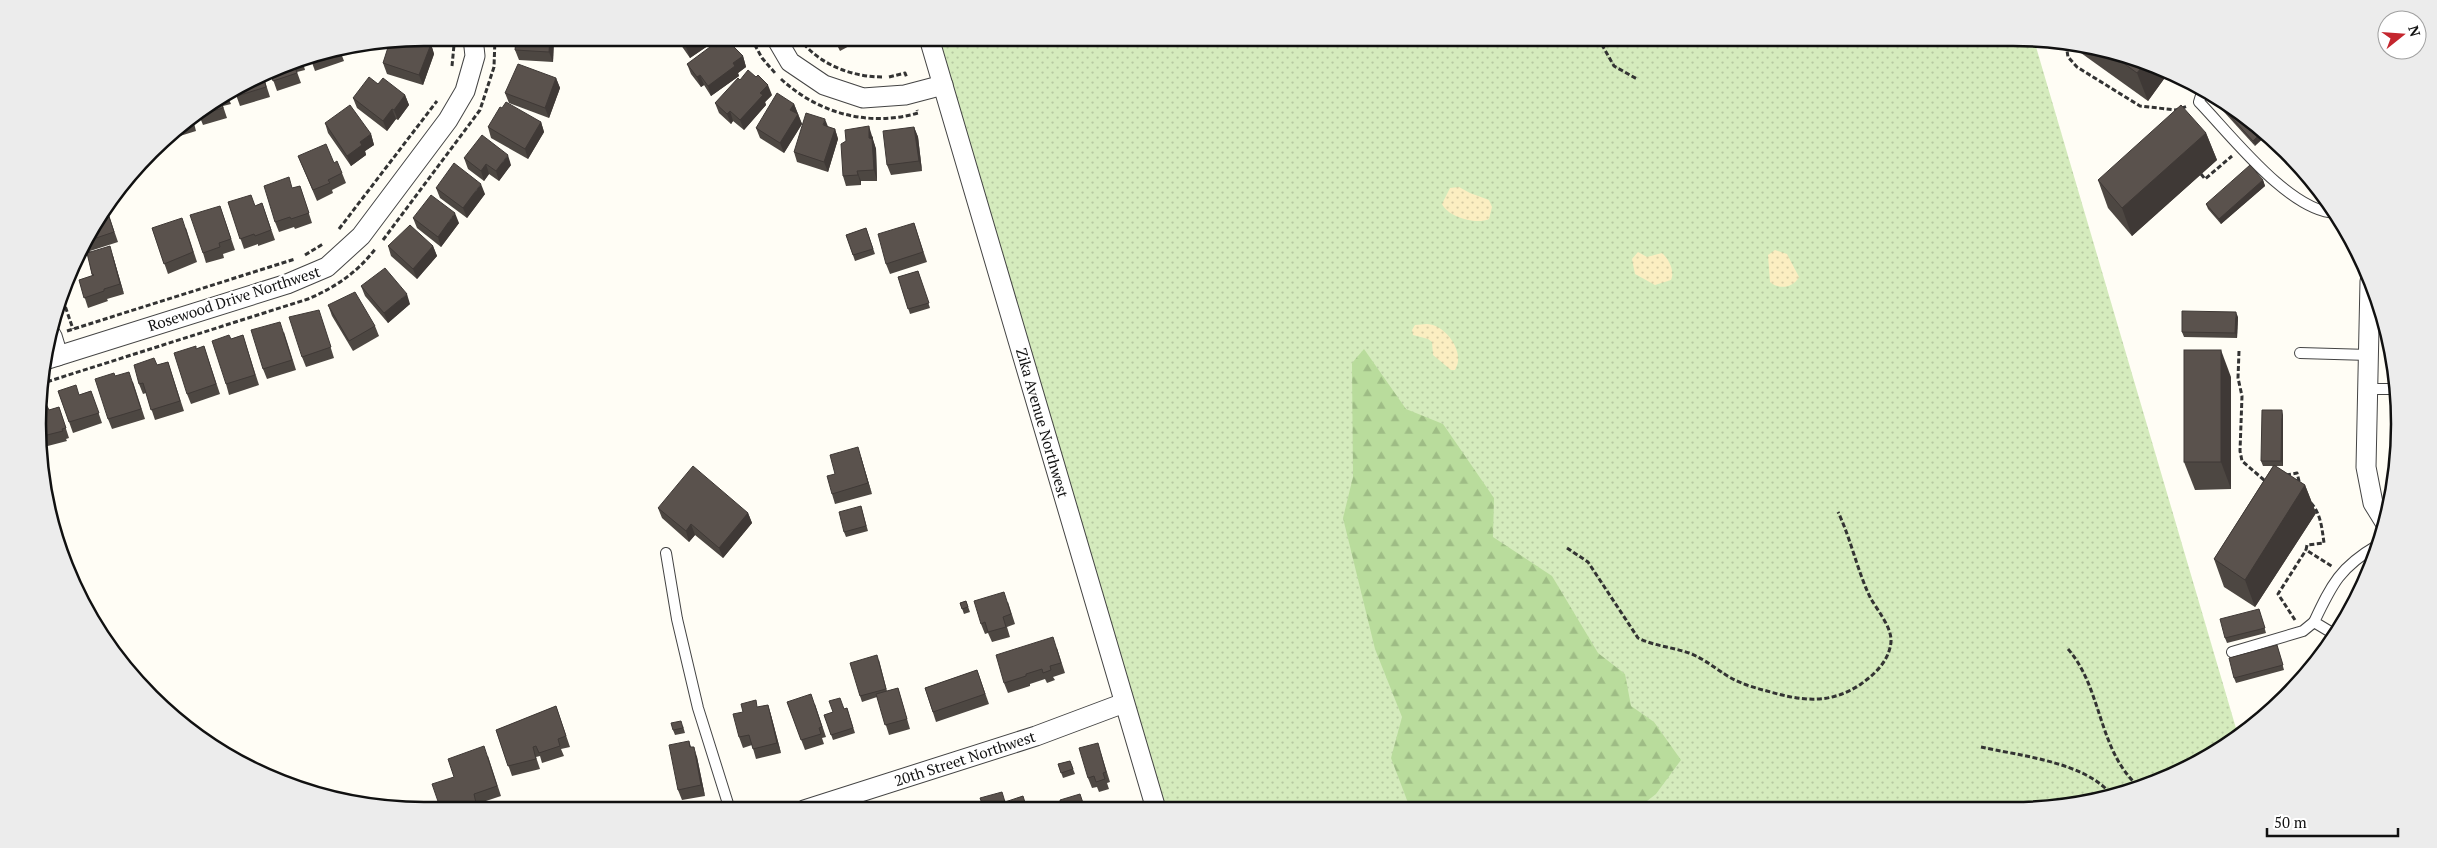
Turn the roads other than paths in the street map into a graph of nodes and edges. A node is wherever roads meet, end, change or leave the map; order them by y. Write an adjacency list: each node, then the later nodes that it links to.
1 (473, 46): 10 (street, Rosewood Drive Northwest)
2 (781, 46): 4 (street)
3 (931, 46): 4 (street, Zika Avenue Northwest)
4 (943, 85): 19 (street, Zika Avenue Northwest)
5 (2201, 96): 6 (lane)
6 (2326, 213)
7 (2370, 300): 9 (street)
8 (2300, 353): 9 (lane)
9 (2369, 355): 11 (street)
10 (52, 358)
11 (2368, 389): 12 (lane); 13 (street)
12 (2389, 389)
13 (2380, 513)
14 (2369, 550): 16 (lane)
15 (666, 553): 20 (lane)
16 (2314, 622): 17 (lane); 18 (lane)
17 (2329, 631)
18 (2232, 652)
19 (1124, 703): 21 (street, 20th Street Northwest); 22 (street, Zika Avenue Northwest)
20 (727, 802)
21 (829, 802)
22 (1154, 802)

